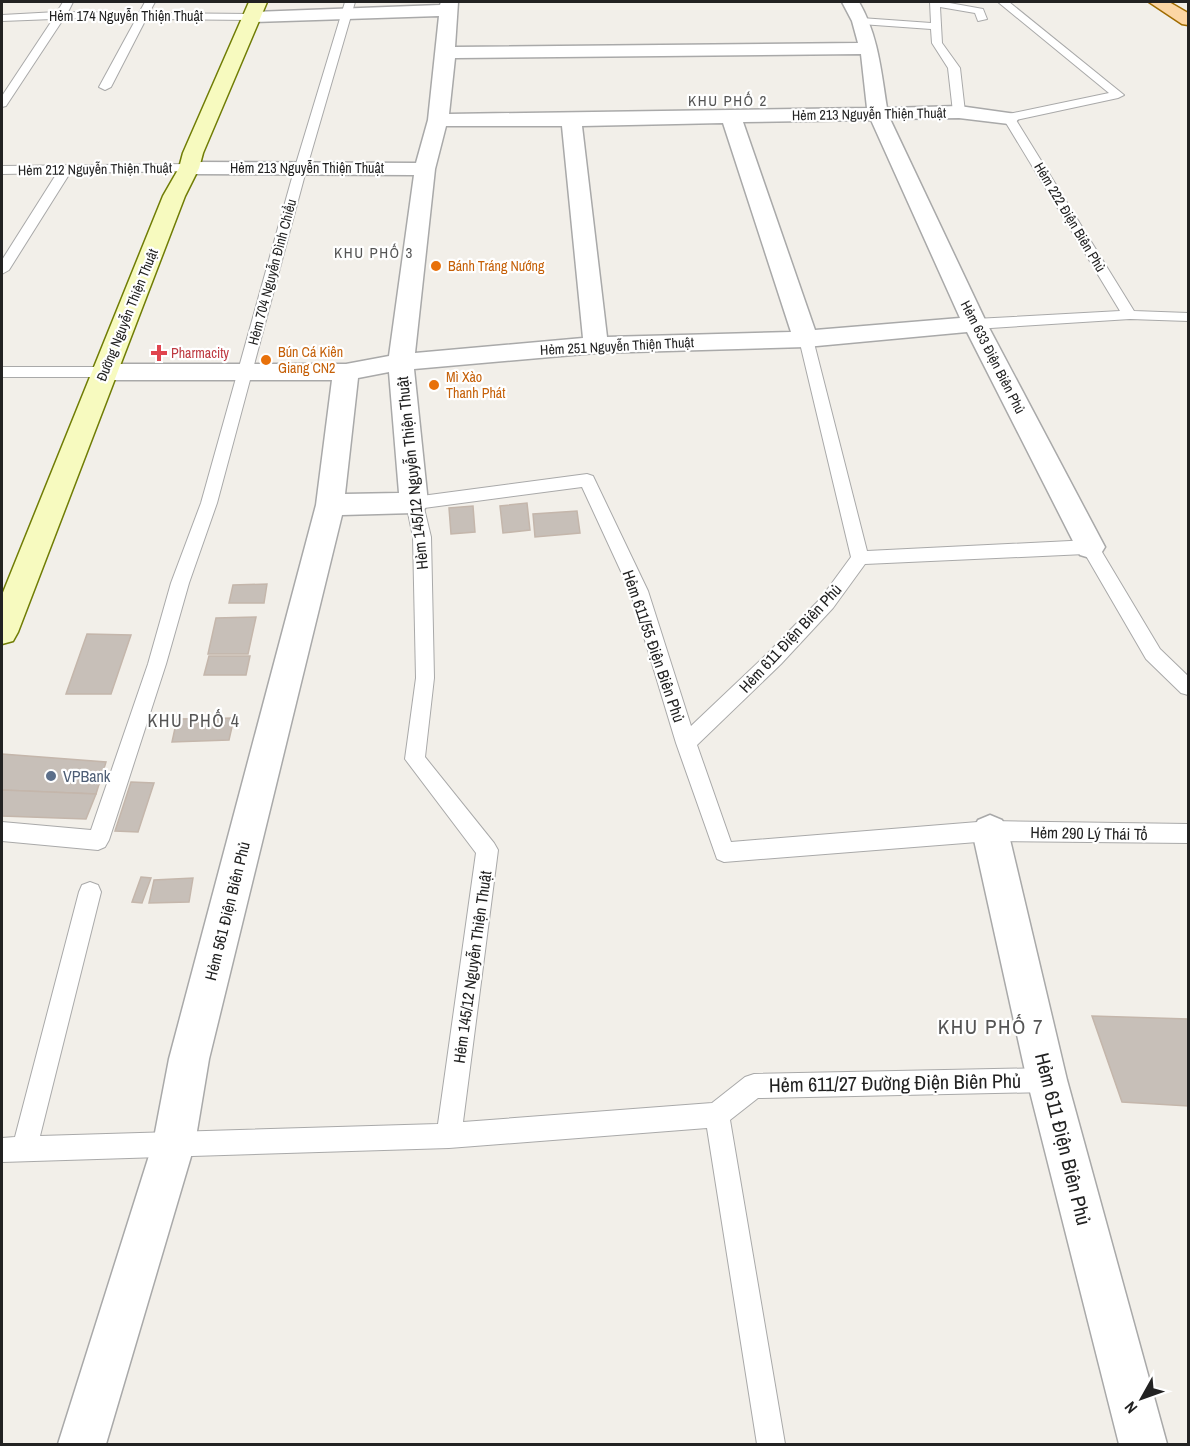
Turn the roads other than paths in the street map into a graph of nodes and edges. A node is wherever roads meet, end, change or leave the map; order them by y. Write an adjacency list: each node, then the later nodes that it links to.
1 (68, 2): 10 (lane)
2 (150, 2): 11 (lane)
3 (935, 2): 13 (lane); 15 (lane)
4 (1003, 2): 23 (lane, Hẻm 213 Nguyễn Thiện Thuật)
5 (1158, 2): 14 (main road)
6 (448, 6): 7 (street); 17 (street, Hẻm 145/12 Nguyễn Thiện Thuật)
7 (348, 8): 8 (street); 26 (lane, Hẻm 704 Nguyễn Đình Chiểu)
8 (255, 9): 11 (lane, Hẻm 174 Nguyễn Thiện Thuật); 27 (street, Đường Nguyễn Thiện Thuật)
9 (856, 11): 15 (lane); 16 (street, Hẻm 633 Ðiện Biên Phủ)
10 (62, 15): 11 (lane, Hẻm 174 Nguyễn Thiện Thuật); 12 (lane, Hẻm 174 Nguyễn Thiện Thuật); 19 (lane)
11 (142, 16): 18 (lane)
12 (2, 18)
13 (982, 19)
14 (1188, 20)
15 (935, 26): 20 (lane)
16 (868, 48): 17 (street); 21 (street, Hẻm 633 Ðiện Biên Phủ)
17 (446, 52): 24 (street, Hẻm 145/12 Nguyễn Thiện Thuật)
18 (105, 87)
19 (2, 104)
20 (958, 112): 21 (street, Hẻm 213 Nguyễn Thiện Thuật); 23 (street, Hẻm 213 Nguyễn Thiện Thuật)
21 (878, 114): 22 (street, Hẻm 213 Nguyễn Thiện Thuật); 34 (street, Hẻm 633 Ðiện Biên Phủ)
22 (731, 117): 25 (street, Hẻm 213 Nguyễn Thiện Thuật); 35 (street)
23 (1010, 118): 32 (lane, Hẻm 222 Ðiện Biên Phủ)
24 (438, 120): 25 (street, Hẻm 213 Nguyễn Thiện Thuật); 28 (street, Hẻm 145/12 Nguyễn Thiện Thuật)
25 (571, 120): 36 (street)
26 (301, 167): 27 (street, Hẻm 213 Nguyễn Thiện Thuật); 28 (street, Hẻm 213 Nguyễn Thiện Thuật); 38 (lane, Hẻm 704 Nguyễn Đình Chiểu)
27 (189, 168): 30 (lane, Hẻm 212 Nguyễn Thiện Thuật); 40 (street, Đường Nguyễn Thiện Thuật)
28 (425, 169): 37 (street, Hẻm 145/12 Nguyễn Thiện Thuật)
29 (2, 170): 30 (lane, Hẻm 212 Nguyễn Thiện Thuật)
30 (65, 171): 31 (lane)
31 (2, 270)
32 (1130, 315): 33 (lane, Hẻm 251 Nguyễn Thiện Thuật); 34 (lane, Hẻm 251 Nguyễn Thiện Thuật)
33 (1188, 317)
34 (975, 324): 35 (street, Hẻm 251 Nguyễn Thiện Thuật); 44 (street, Hẻm 633 Ðiện Biên Phủ)
35 (806, 339): 36 (street, Hẻm 251 Nguyễn Thiện Thuật); 45 (lane)
36 (597, 345): 37 (street, Hẻm 251 Nguyễn Thiện Thuật)
37 (401, 362): 41 (street, Hẻm 251 Nguyễn Thiện Thuật); 42 (street, Hẻm 145/12 Nguyễn Thiện Thuật)
38 (246, 370): 40 (street, Hẻm 251 Nguyễn Thiện Thuật); 41 (street, Hẻm 251 Nguyễn Thiện Thuật); 50 (lane, Hẻm 704 Nguyễn Đình Chiểu)
39 (2, 372): 40 (lane)
40 (104, 372): 46 (street, Đường Nguyễn Thiện Thuật)
41 (346, 372): 43 (street, Hẻm 561 Ðiện Biên Phủ)
42 (414, 503): 43 (street); 48 (lane, Hẻm 611/55 Điện Biên Phủ); 55 (lane, Hẻm 145/12 Nguyễn Thiện Thuật)
43 (330, 505): 56 (street, Hẻm 561 Ðiện Biên Phủ)
44 (1089, 547): 45 (lane); 47 (lane, Hẻm 633 Ðiện Biên Phủ)
45 (860, 558): 48 (lane, Hẻm 611 Ðiện Biên Phủ)
46 (2, 632)
47 (1188, 687)
48 (686, 743): 49 (lane)
49 (990, 831): 51 (lane, Hẻm 290 Lý Thái Tổ); 53 (street, Hẻm 611 Điện Biên Phủ)
50 (2, 832)
51 (1188, 834)
52 (90, 892): 57 (lane)
53 (1047, 1080): 54 (lane, Hẻm 611/27 Đường Ðiện Biên Phủ); 60 (street, Hẻm 611 Điện Biên Phủ)
54 (717, 1115): 55 (lane); 59 (lane)
55 (449, 1136): 56 (lane)
56 (174, 1143): 57 (lane); 58 (street, Hẻm 561 Ðiện Biên Phủ)
57 (13, 1150)
58 (82, 1444)
59 (771, 1444)
60 (1143, 1444)

